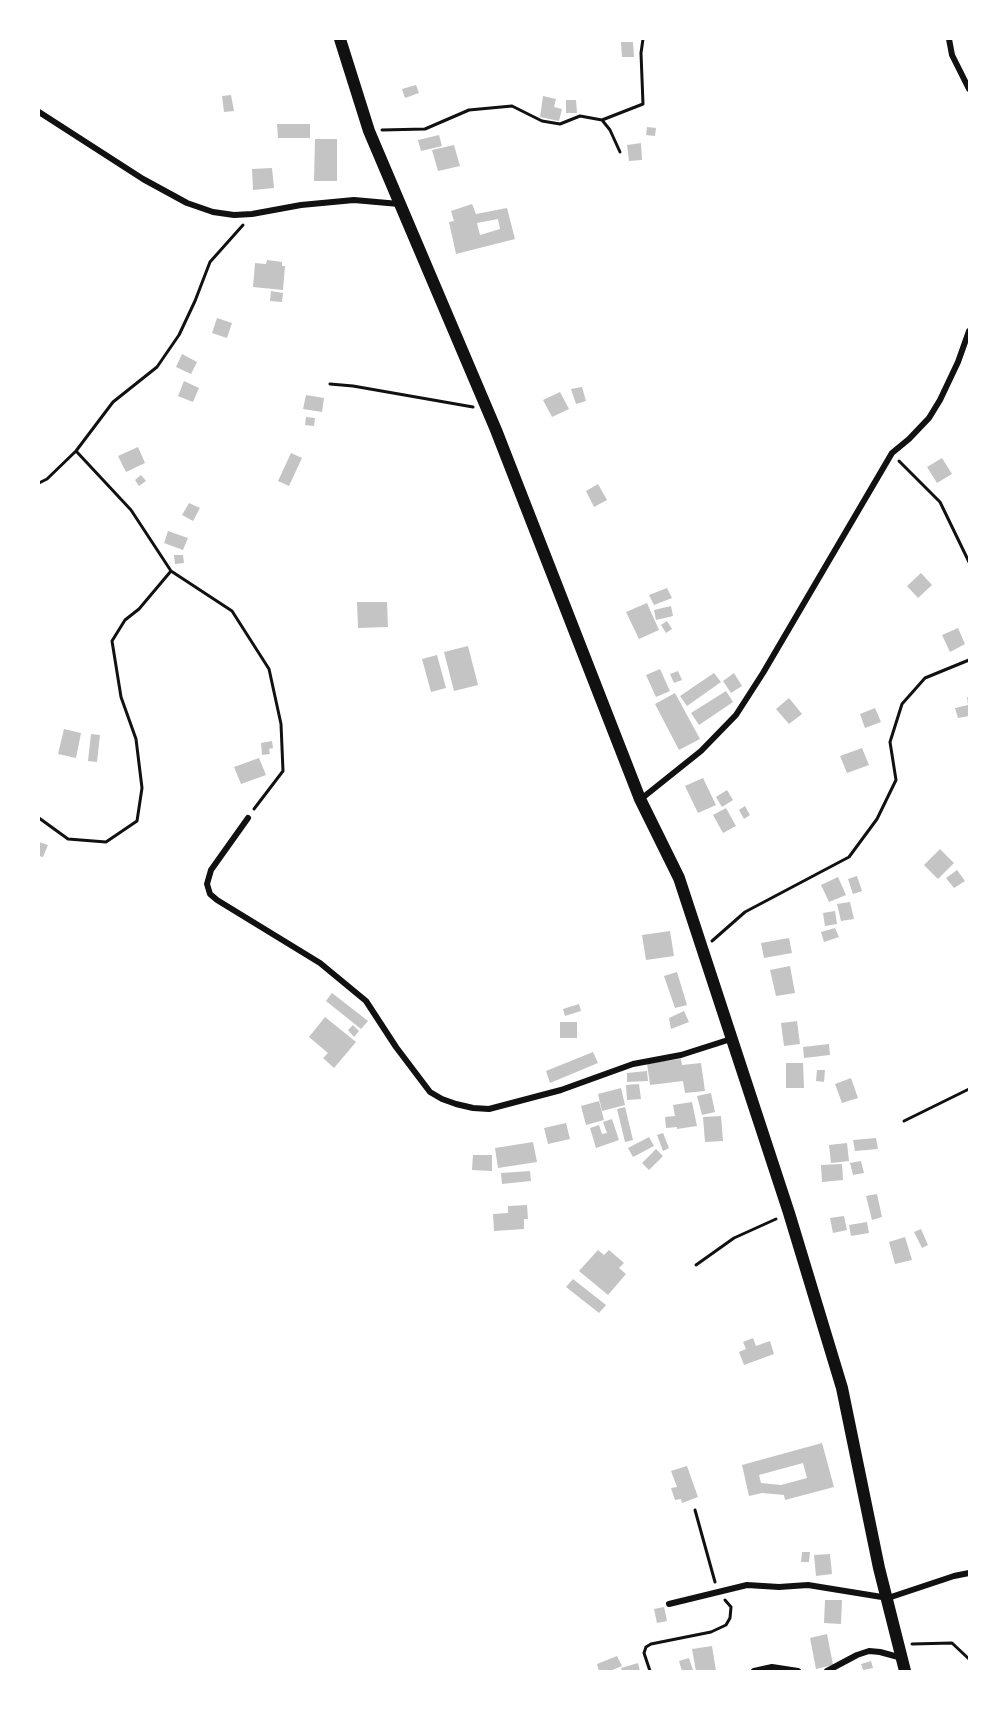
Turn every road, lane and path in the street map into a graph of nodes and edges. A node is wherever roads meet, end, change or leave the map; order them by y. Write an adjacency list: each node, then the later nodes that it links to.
1 (340, 39): 7 (main road)
2 (643, 39): 6 (path)
3 (949, 39): 4 (street)
4 (969, 89)
5 (39, 112): 10 (street)
6 (602, 120): 7 (path); 8 (path)
7 (369, 131): 9 (main road)
8 (620, 152)
9 (399, 204): 10 (street); 13 (main road)
10 (252, 214): 14 (path)
11 (969, 331): 15 (street)
12 (330, 384): 13 (path)
13 (487, 410): 20 (main road)
14 (76, 451): 16 (path); 18 (path)
15 (892, 453): 17 (path); 20 (street)
16 (39, 483)
17 (969, 562)
18 (171, 571): 21 (path); 22 (path)
19 (969, 660): 23 (path)
20 (640, 799): 23 (main road)
21 (39, 818)
22 (248, 818): 24 (street)
23 (702, 950): 24 (main road)
24 (731, 1039): 27 (main road)
25 (969, 1089): 26 (path)
26 (904, 1121)
27 (789, 1214): 28 (path); 32 (main road)
28 (696, 1265)
29 (695, 1510): 31 (path)
30 (969, 1573): 32 (street)
31 (718, 1591): 32 (street); 33 (street); 37 (path)
32 (888, 1599): 34 (main road)
33 (669, 1604)
34 (899, 1645): 35 (main road); 36 (path)
35 (902, 1658): 40 (street); 41 (main road)
36 (969, 1659)
37 (650, 1671)
38 (754, 1671): 39 (street)
39 (798, 1671)
40 (827, 1671)
41 (905, 1671)

